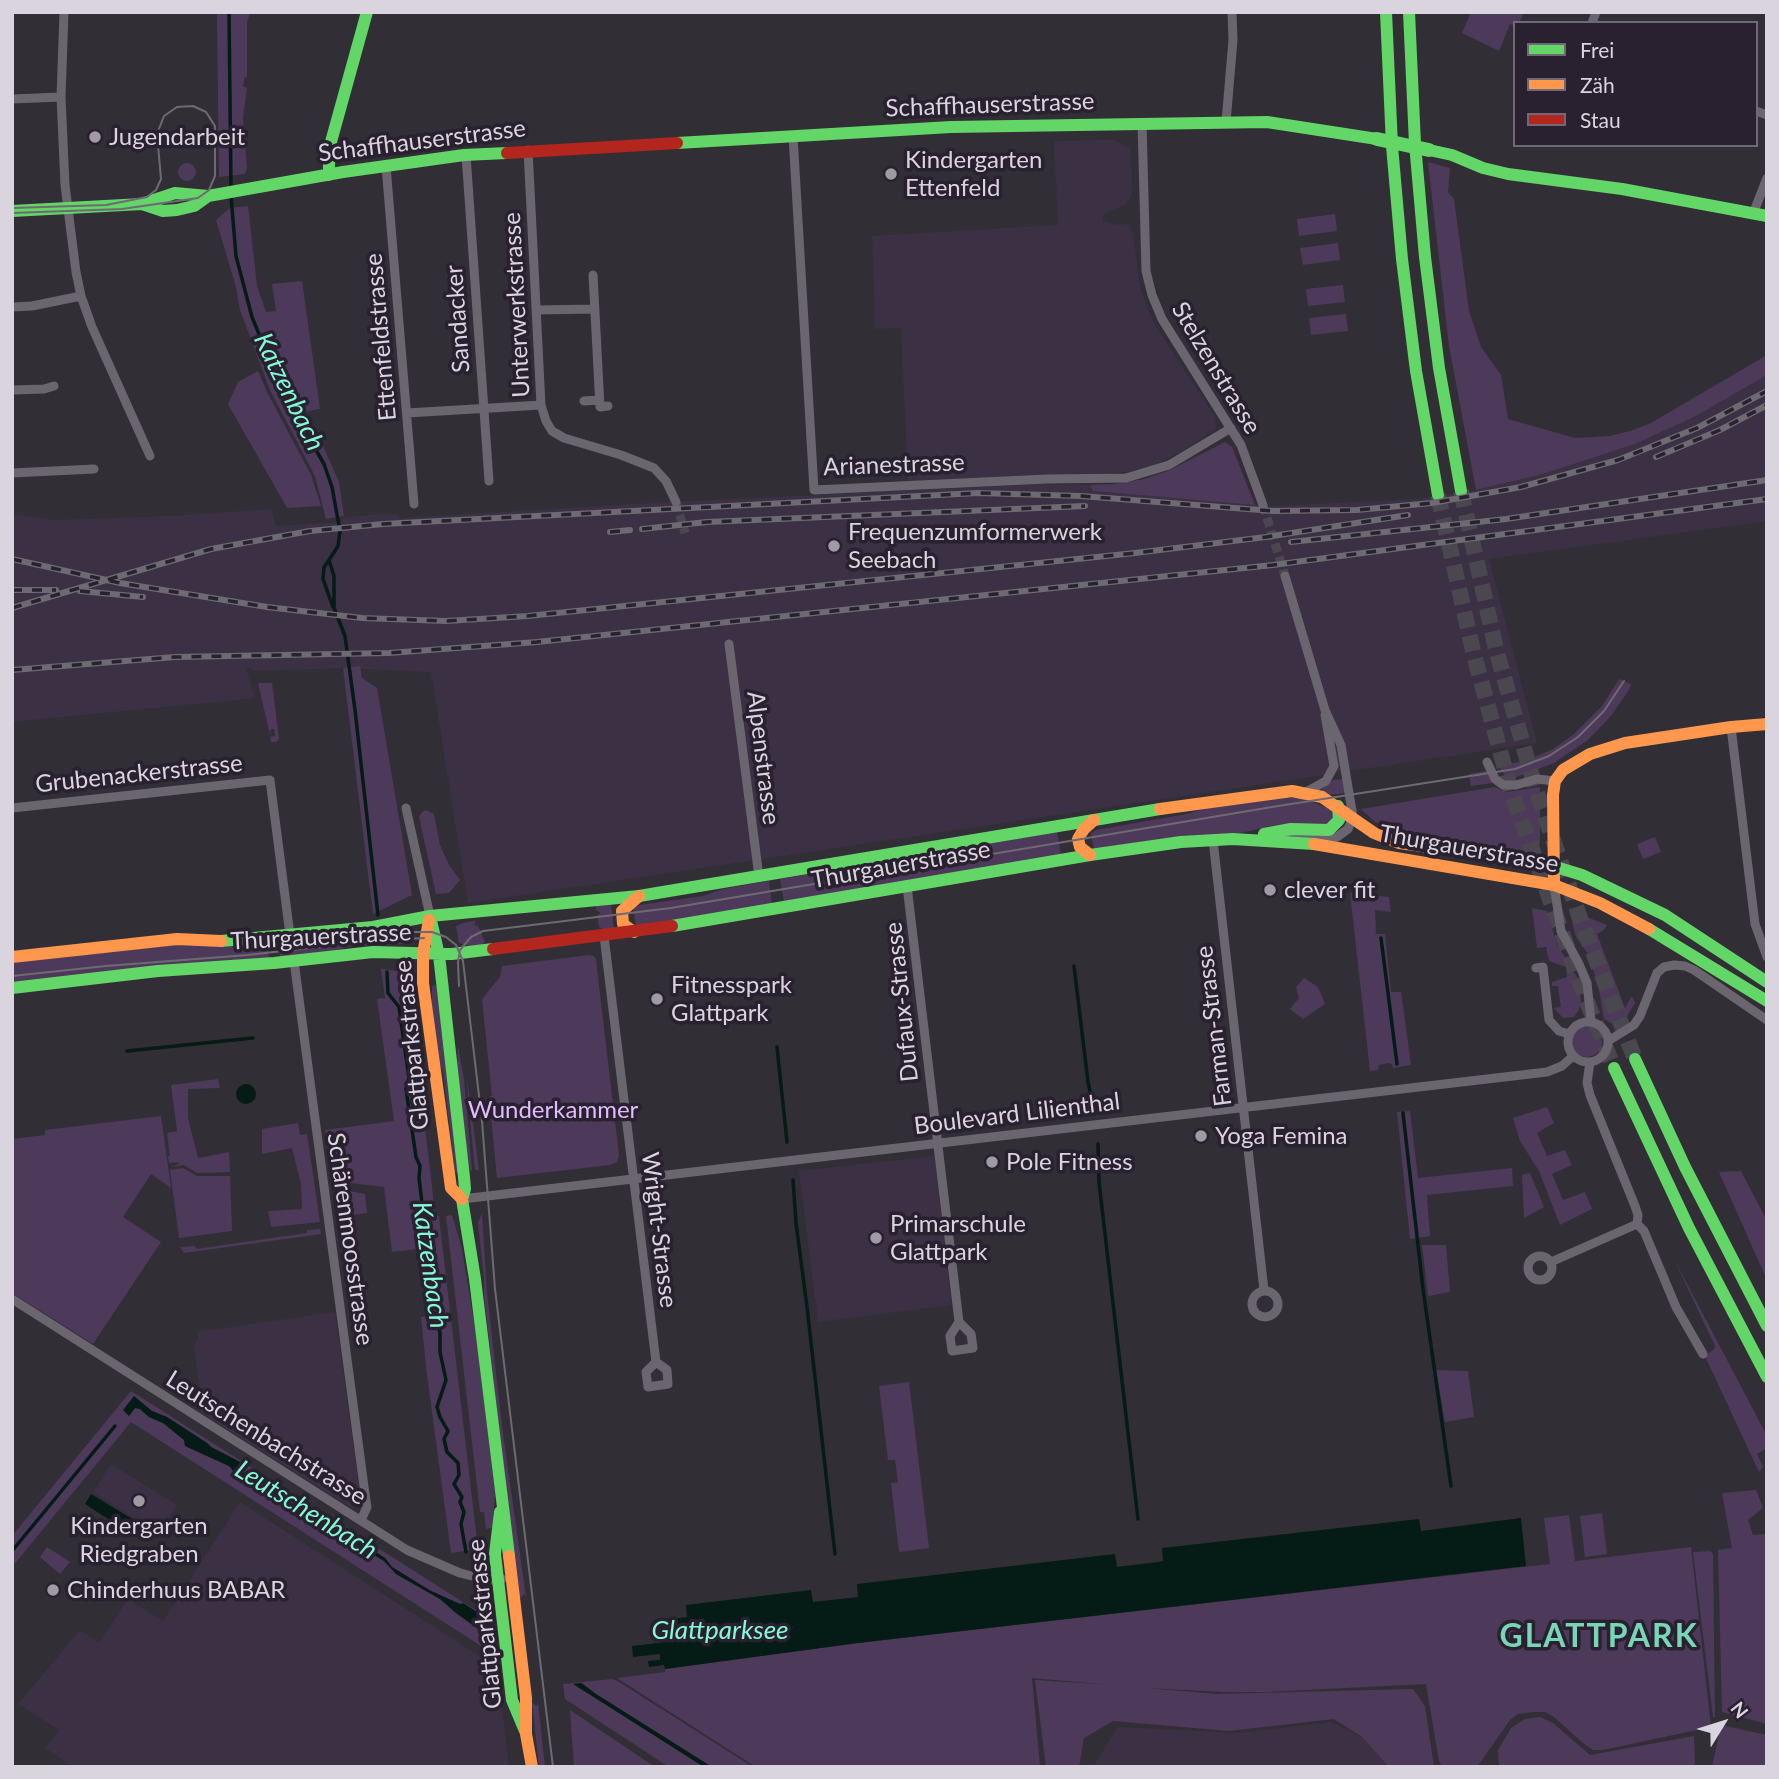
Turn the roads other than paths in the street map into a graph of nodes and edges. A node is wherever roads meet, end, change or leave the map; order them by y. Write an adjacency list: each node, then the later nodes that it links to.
1 (64, 12): 6 (street)
2 (367, 12): 14 (main road)
3 (1232, 12): 9 (street)
4 (1386, 12): 36 (main road)
5 (1409, 12): 35 (main road)
6 (61, 97): 7 (street); 16 (street)
7 (12, 99)
8 (1142, 122): 9 (main road, Schaffhauserstrasse); 10 (main road, Schaffhauserstrasse); 30 (street, Stelzenstrasse)
9 (1226, 122): 18 (main road, Schaffhauserstrasse, bridge)
10 (793, 136): 11 (main road, Schaffhauserstrasse); 30 (street, Arianestrasse)
11 (528, 150): 12 (main road, Schaffhauserstrasse); 23 (street, Unterwerkstrasse)
12 (466, 155): 13 (main road, Schaffhauserstrasse); 28 (street, Sandacker)
13 (387, 166): 14 (main road, Schaffhauserstrasse); 29 (street, Ettenfeldstrasse)
14 (329, 175): 16 (main road, Schaffhauserstrasse)
15 (1767, 178): 18 (street)
16 (66, 209): 17 (main road, Schaffhauserstrasse); 20 (street)
17 (12, 211)
18 (1760, 215)
19 (593, 275): 22 (street)
20 (81, 296): 21 (street); 31 (street)
21 (12, 307)
22 (594, 309): 23 (street); 26 (street)
23 (537, 310): 27 (street, Unterwerkstrasse)
24 (54, 386): 25 (street)
25 (12, 390)
26 (584, 401)
27 (541, 405): 28 (street); 37 (street, Unterwerkstrasse)
28 (483, 409): 29 (street); 34 (street, Sandacker)
29 (407, 413): 38 (street, Ettenfeldstrasse)
30 (1231, 428): 39 (street, Stelzenstrasse)
31 (150, 456)
32 (94, 470): 33 (street)
33 (12, 473)
34 (489, 481)
35 (1461, 491)
36 (1438, 495)
37 (676, 502)
38 (414, 504)
39 (1263, 505)
40 (1285, 576): 42 (street)
41 (729, 644): 58 (street, Alpenstrasse)
42 (1325, 710): 47 (street); 51 (street)
43 (1767, 724): 44 (main road)
44 (1731, 727): 46 (main road); 69 (street)
45 (1488, 762): 46 (street)
46 (1555, 781): 57 (main road)
47 (1306, 792): 48 (main road, Thurgauerstrasse); 52 (main road, Thurgauerstrasse)
48 (1338, 806): 51 (main road, Thurgauerstrasse); 53 (main road)
49 (12, 808): 64 (street, Grubenackerstrasse)
50 (406, 808): 62 (street)
51 (1353, 817): 53 (street, Thurgauerstrasse); 57 (main road, Thurgauerstrasse)
52 (1094, 820): 56 (main road); 58 (main road, Thurgauerstrasse)
53 (1278, 833): 54 (main road)
54 (1247, 839): 55 (main road, Thurgauerstrasse); 59 (main road, Thurgauerstrasse)
55 (1213, 840): 56 (main road, Thurgauerstrasse); 83 (street, Farman-Strasse)
56 (1090, 855): 60 (main road, Thurgauerstrasse)
57 (1555, 865): 59 (main road); 72 (main road, Thurgauerstrasse)
58 (759, 877): 61 (main road, Thurgauerstrasse)
59 (1554, 885): 74 (main road, Thurgauerstrasse); 76 (street)
60 (907, 886): 63 (main road, Thurgauerstrasse); 84 (street, Dufaux-Strasse)
61 (639, 896): 62 (main road, Thurgauerstrasse); 63 (main road)
62 (430, 916): 64 (main road, Thurgauerstrasse); 66 (main road, Glattparkstrasse); 67 (main road, Glattparkstrasse)
63 (634, 932): 65 (main road, Thurgauerstrasse)
64 (290, 935): 68 (main road, Thurgauerstrasse)
65 (604, 936): 67 (main road, Thurgauerstrasse); 85 (street, Wright-Strasse)
66 (422, 954): 67 (main road, Thurgauerstrasse); 70 (main road, Thurgauerstrasse); 86 (main road, Glattparkstrasse)
67 (439, 955): 86 (main road, Glattparkstrasse)
68 (12, 957)
69 (1767, 957)
70 (294, 961): 73 (main road, Thurgauerstrasse); 96 (street, Schärenmoosstrasse)
71 (1536, 968): 77 (street)
72 (1767, 982)
73 (12, 988)
74 (1767, 1001)
75 (1767, 1020): 78 (street)
76 (1591, 1021): 77 (street); 78 (street)
77 (1569, 1034): 79 (street)
78 (1608, 1041): 81 (street)
79 (1573, 1056): 81 (street); 83 (street, Boulevard Lilienthal)
80 (1635, 1059): 92 (main road)
81 (1590, 1062): 87 (street)
82 (1614, 1068): 95 (main road)
83 (1243, 1107): 84 (street, Boulevard Lilienthal); 89 (street, Farman-Strasse)
84 (938, 1143): 85 (street, Boulevard Lilienthal); 91 (street, Dufaux-Strasse)
85 (633, 1178): 86 (street, Boulevard Lilienthal); 94 (street, Wright-Strasse)
86 (461, 1199): 97 (main road, Glattparkstrasse)
87 (1637, 1224): 88 (street); 93 (street)
88 (1551, 1262)
89 (1264, 1290)
90 (12, 1299): 96 (street, Leutschenbachstrasse)
91 (959, 1322)
92 (1767, 1326)
93 (1703, 1354)
94 (656, 1362)
95 (1767, 1377)
96 (361, 1520): 97 (street, Leutschenbachstrasse)
97 (505, 1578): 98 (main road, Glattparkstrasse)
98 (532, 1767)

